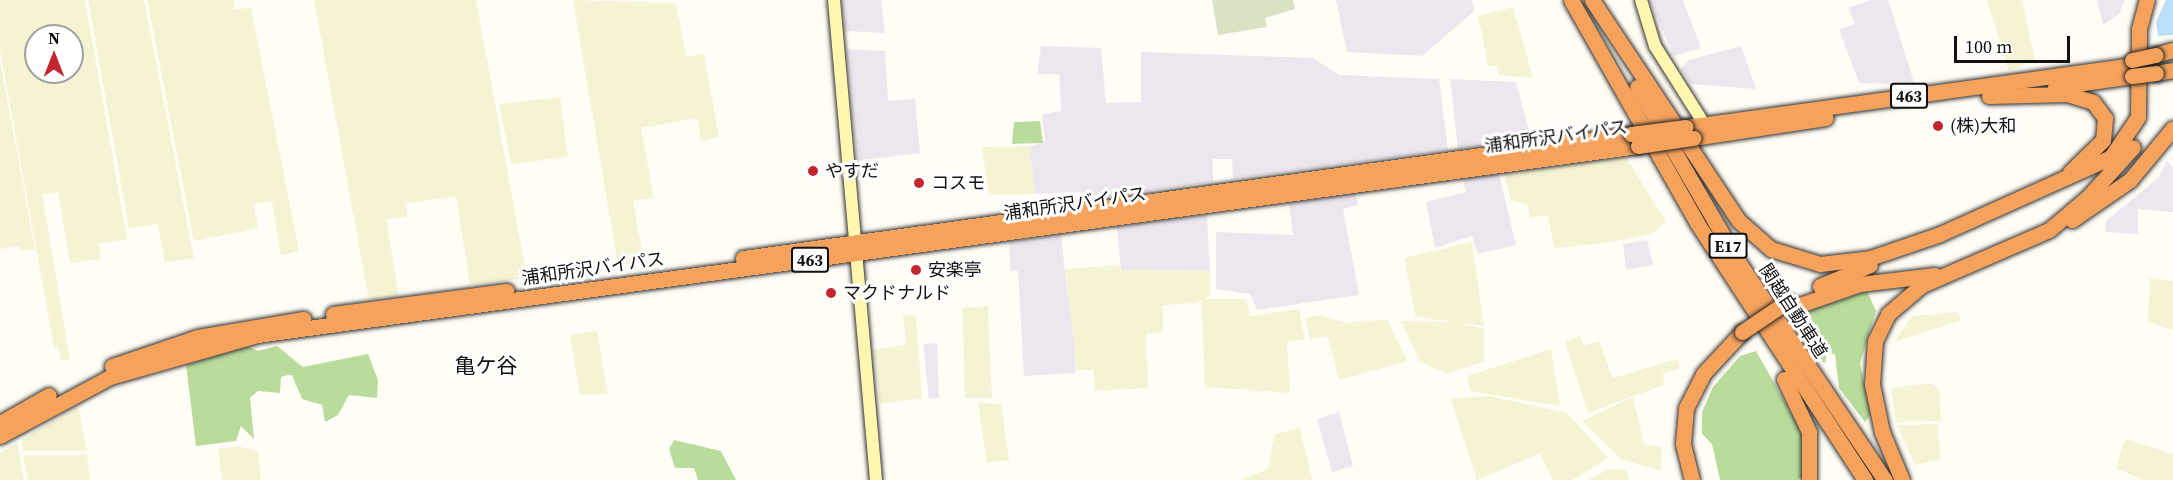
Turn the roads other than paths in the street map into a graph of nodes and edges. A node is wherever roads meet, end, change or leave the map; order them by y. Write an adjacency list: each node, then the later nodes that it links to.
1 (834, 0): 19 (street)
2 (1571, 0): 16 (highway, 関越自動車道 / E17)
3 (1591, 0): 17 (highway); 30 (highway, 関越自動車道 / E17)
4 (1641, 0): 14 (street)
5 (2147, 0): 15 (highway)
6 (2157, 0): 18 (highway)
7 (2173, 51): 9 (highway)
8 (2173, 59): 9 (highway, 浦和所沢バイパス / 463)
9 (2155, 63): 10 (highway, 浦和所沢バイパス / 463); 11 (highway, 浦和所沢バイパス / 463)
10 (2132, 67): 12 (highway, 浦和所沢バイパス / 463); 14 (highway, 浦和所沢バイパス / 463)
11 (2173, 70)
12 (1989, 96): 14 (highway, 浦和所沢バイパス / 463); 15 (highway)
13 (2173, 128): 18 (highway)
14 (1708, 130): 19 (highway, 浦和所沢バイパス / 463, bridge)
15 (2048, 187): 17 (highway)
16 (1697, 223): 28 (highway); 29 (highway, 関越自動車道 / E17)
17 (1940, 234): 21 (highway)
18 (2035, 238): 20 (highway)
19 (855, 247): 23 (highway, 浦和所沢バイパス / 463); 24 (highway, 浦和所沢バイパス / 463); 25 (street)
20 (1966, 267): 21 (highway); 31 (highway)
21 (1789, 304): 22 (highway)
22 (1744, 335): 26 (highway); 27 (highway)
23 (0, 423)
24 (0, 436)
25 (876, 480)
26 (1692, 480)
27 (1704, 480)
28 (1809, 480)
29 (1865, 480)
30 (1885, 480)
31 (1902, 480)

